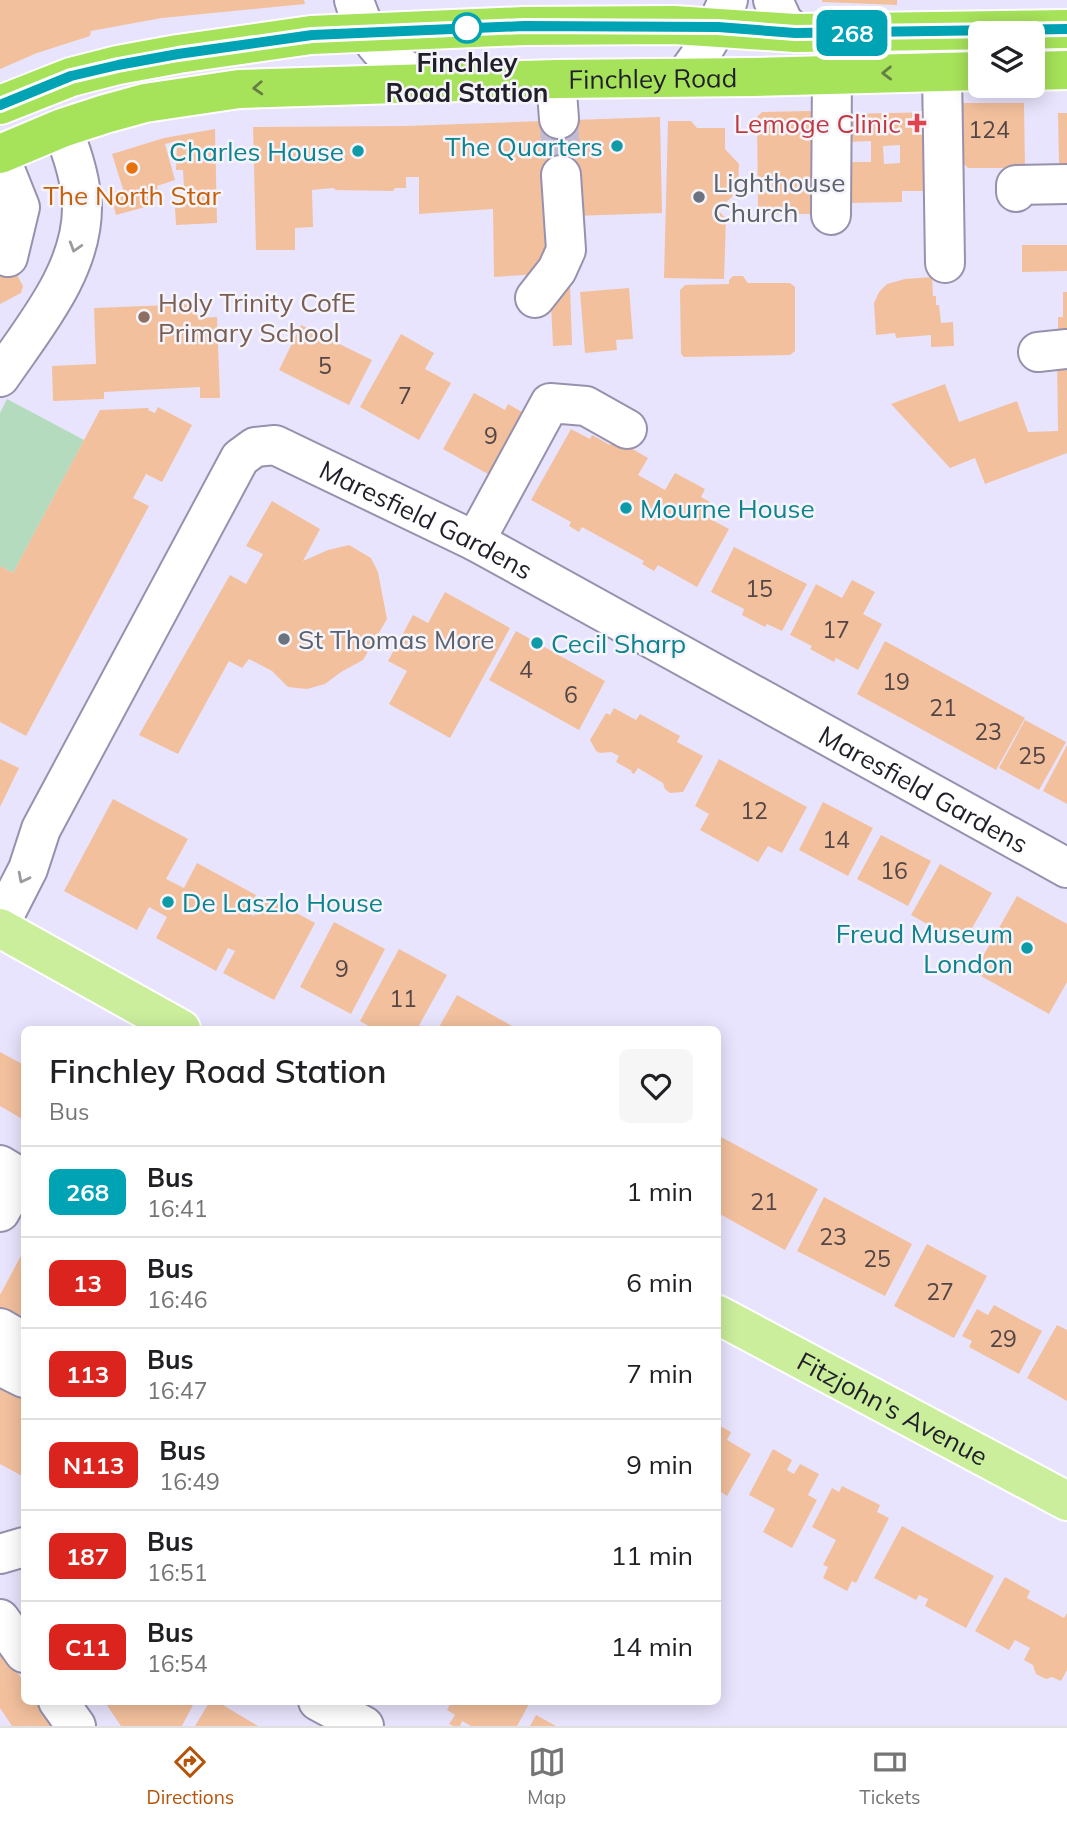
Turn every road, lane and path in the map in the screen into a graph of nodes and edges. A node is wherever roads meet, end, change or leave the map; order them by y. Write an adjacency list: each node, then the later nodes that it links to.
1 (773, 0): 5 (street)
2 (723, 13): 3 (highway, Finchley Road); 5 (highway, Finchley Road); 11 (street)
3 (361, 17): 13 (street); 14 (highway, Finchley Road)
4 (1067, 29): 5 (highway, Finchley Road)
5 (795, 33)
6 (1067, 70): 8 (highway)
7 (968, 71): 9 (highway, Finchley Road)
8 (1045, 71)
9 (942, 72): 10 (highway, Finchley Road, one-way to 10); 23 (street)
10 (832, 75): 11 (highway, Finchley Road); 21 (street)
11 (684, 77): 12 (highway, Finchley Road)
12 (556, 79): 13 (highway, Finchley Road); 15 (street)
13 (439, 81): 16 (highway, Finchley Road, one-way to 16)
14 (0, 105)
15 (559, 119)
16 (62, 128): 17 (highway, Finchley Road); 25 (street, one-way to 25)
17 (0, 156): 22 (street)
18 (561, 175): 24 (street)
19 (1067, 184): 20 (street)
20 (1016, 192)
21 (831, 215)
22 (8, 257)
23 (945, 263)
24 (535, 299)
25 (0, 377)
26 (627, 429): 27 (street)
27 (475, 541): 28 (street, Maresfield Gardens); 29 (street, Maresfield Gardens, one-way to 29)
28 (1067, 867)
29 (0, 926): 30 (main road)
30 (176, 1026)
31 (0, 1165): 32 (street)
32 (0, 1212)
33 (721, 1317): 40 (main road, Fitzjohn's Avenue)
34 (0, 1328): 35 (street)
35 (21, 1340)
36 (0, 1351): 37 (street)
37 (21, 1361)
38 (0, 1366): 39 (street)
39 (21, 1376)
40 (1067, 1501)
41 (21, 1548): 42 (street)
42 (0, 1554)
43 (0, 1619): 44 (street)
44 (21, 1649)
45 (61, 1705): 47 (street)
46 (325, 1705): 48 (street)
47 (76, 1726)
48 (364, 1726)

